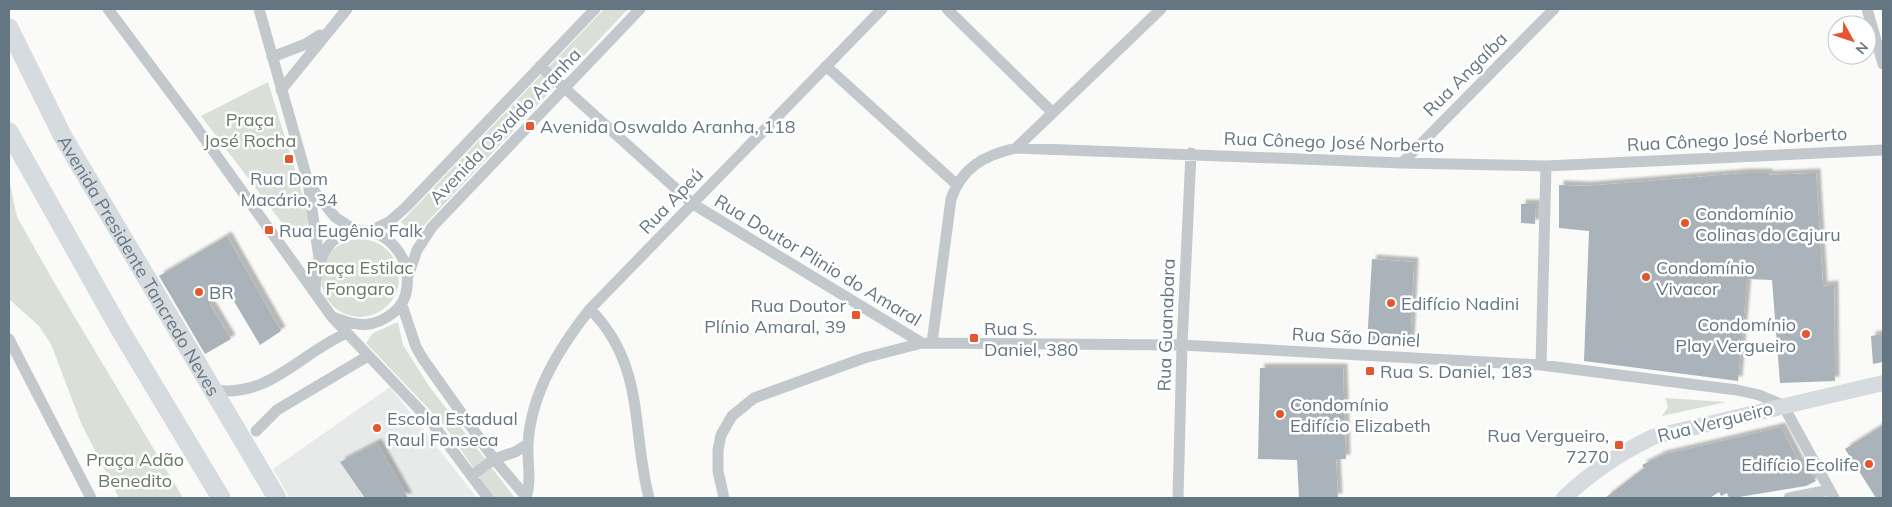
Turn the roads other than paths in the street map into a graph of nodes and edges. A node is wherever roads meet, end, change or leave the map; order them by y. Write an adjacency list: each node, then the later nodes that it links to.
1 (108, 9): 33 (street)
2 (259, 9): 13 (street)
3 (347, 9): 12 (street)
4 (594, 9): 15 (street, Avenida Osvaldo Aranha)
5 (640, 9): 17 (street, Avenida Osvaldo Aranha)
6 (882, 9): 16 (street, Rua Apeú)
7 (947, 9): 19 (street)
8 (1161, 9): 19 (street)
9 (1554, 9): 24 (street, Rua Angaíba)
10 (1867, 9): 14 (street)
11 (9, 28): 45 (highway, Avenida Presidente Tancredo Neves)
12 (328, 30): 13 (street); 18 (street)
13 (272, 56): 18 (street)
14 (1883, 64)
15 (540, 66): 17 (street, Rua Doutor Plinio do Amaral); 30 (street, Avenida Osvaldo Aranha)
16 (826, 66): 27 (street); 28 (street, Rua Apeú)
17 (564, 88): 28 (street, Rua Doutor Plinio do Amaral); 32 (street, Avenida Osvaldo Aranha)
18 (281, 90): 26 (street)
19 (1052, 112): 21 (street)
20 (9, 132): 53 (highway)
21 (1016, 148): 23 (street, Rua Cônego José Norberto); 27 (street, Rua Cônego José Norberto)
22 (1883, 150): 25 (street, Rua Cônego José Norberto)
23 (1192, 153): 24 (street, Rua Cônego José Norberto); 40 (street, Rua Guanabara)
24 (1402, 163): 25 (street, Rua Cônego José Norberto)
25 (1546, 166): 43 (street)
26 (308, 182): 29 (street); 31 (street)
27 (956, 184): 39 (street, Rua Cônego José Norberto)
28 (693, 204): 35 (street, Rua Apeú); 39 (street, Rua Doutor Plinio do Amaral)
29 (355, 230): 30 (street); 31 (street)
30 (370, 231): 32 (street)
31 (319, 258): 33 (street)
32 (408, 276): 34 (street)
33 (314, 292): 36 (street)
34 (402, 306): 36 (street); 49 (street)
35 (590, 309): 48 (street, Rua Apeú); 57 (street)
36 (332, 317): 37 (street)
37 (347, 333): 41 (street); 45 (street)
38 (9, 339): 42 (street)
39 (927, 343): 40 (street, Rua São Daniel); 58 (street)
40 (1182, 345): 43 (street, Rua São Daniel); 59 (street, Rua Guanabara)
41 (368, 356): 47 (street); 50 (street)
42 (14, 357): 52 (street)
43 (1541, 365): 46 (street, Rua São Daniel)
44 (1883, 383): 46 (main road, Rua Vergueiro)
45 (214, 390): 54 (highway, Avenida Presidente Tancredo Neves)
46 (1783, 405): 51 (street); 60 (main road, Rua Vergueiro)
47 (256, 430)
48 (528, 444): 49 (street); 56 (street, Rua Apeú)
49 (494, 459): 50 (street); 56 (street)
50 (472, 475): 55 (street)
51 (1832, 494): 61 (street)
52 (91, 498)
53 (221, 498)
54 (278, 498)
55 (488, 498)
56 (527, 498)
57 (649, 498)
58 (724, 498)
59 (1178, 498)
60 (1564, 498)
61 (1789, 498)

